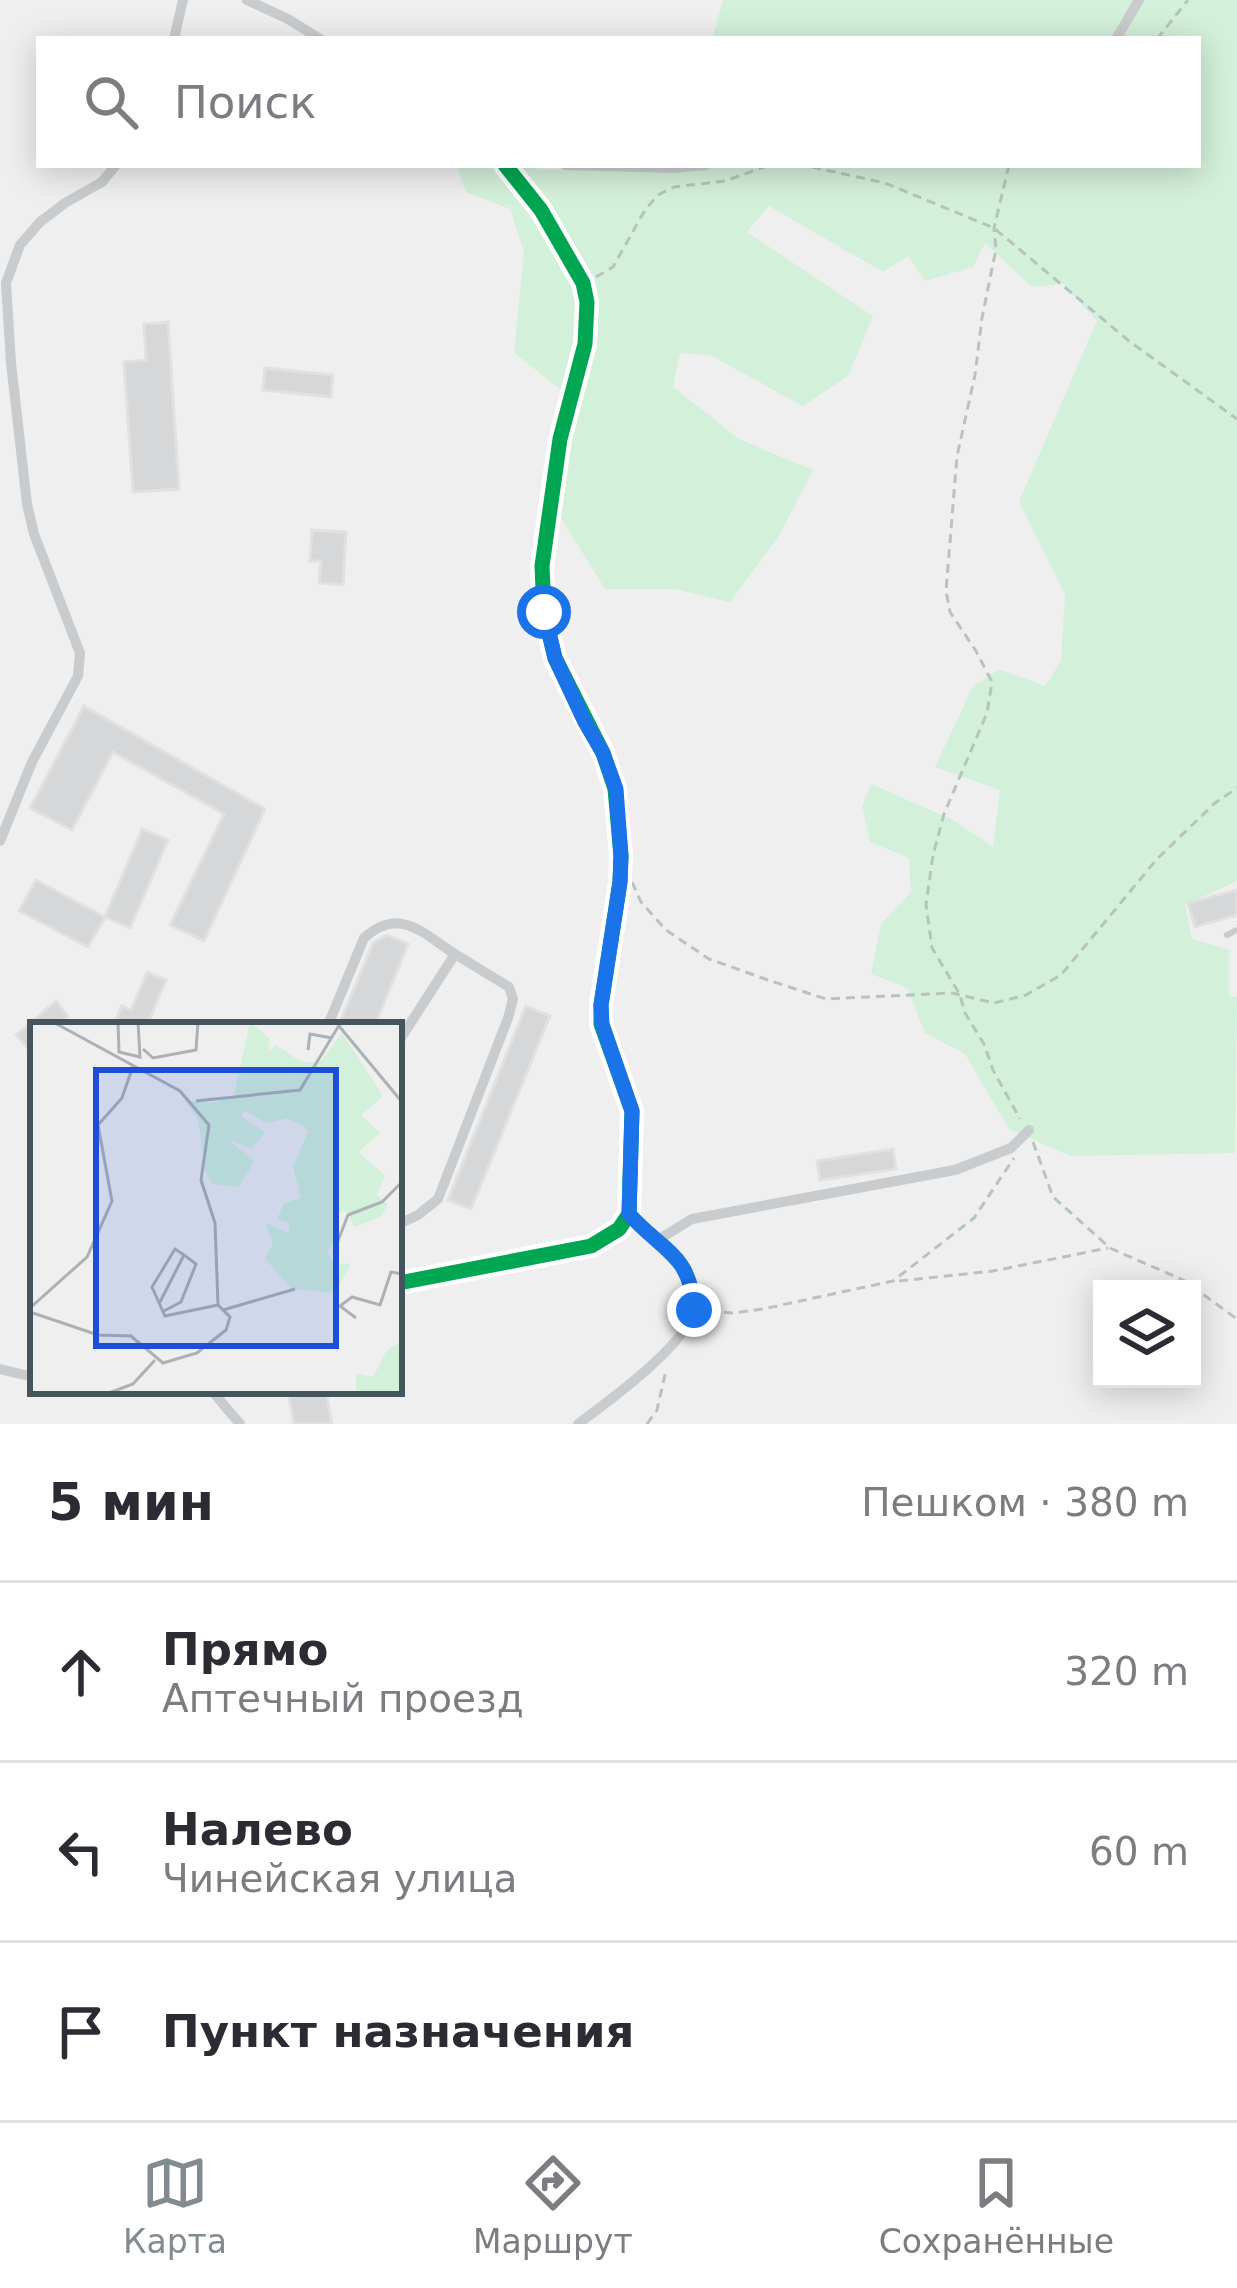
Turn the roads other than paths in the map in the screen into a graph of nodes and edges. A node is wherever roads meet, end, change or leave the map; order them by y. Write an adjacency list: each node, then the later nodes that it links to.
1 (183, 0): 4 (street)
2 (247, 0): 5 (street)
3 (1139, 0): 6 (street)
4 (175, 36)
5 (315, 36)
6 (1118, 36)
7 (114, 168): 9 (street)
8 (507, 168): 16 (street)
9 (0, 841)
10 (1237, 930): 11 (lane)
11 (1227, 935)
12 (455, 954): 13 (street); 14 (street); 17 (street)
13 (329, 1022)
14 (402, 1036)
15 (1029, 1130): 18 (street)
16 (629, 1214): 18 (street); 19 (street)
17 (402, 1223)
18 (656, 1240): 24 (street)
19 (402, 1282)
20 (0, 1369): 21 (street)
21 (30, 1376)
22 (215, 1394): 23 (street)
23 (240, 1424)
24 (578, 1424)

